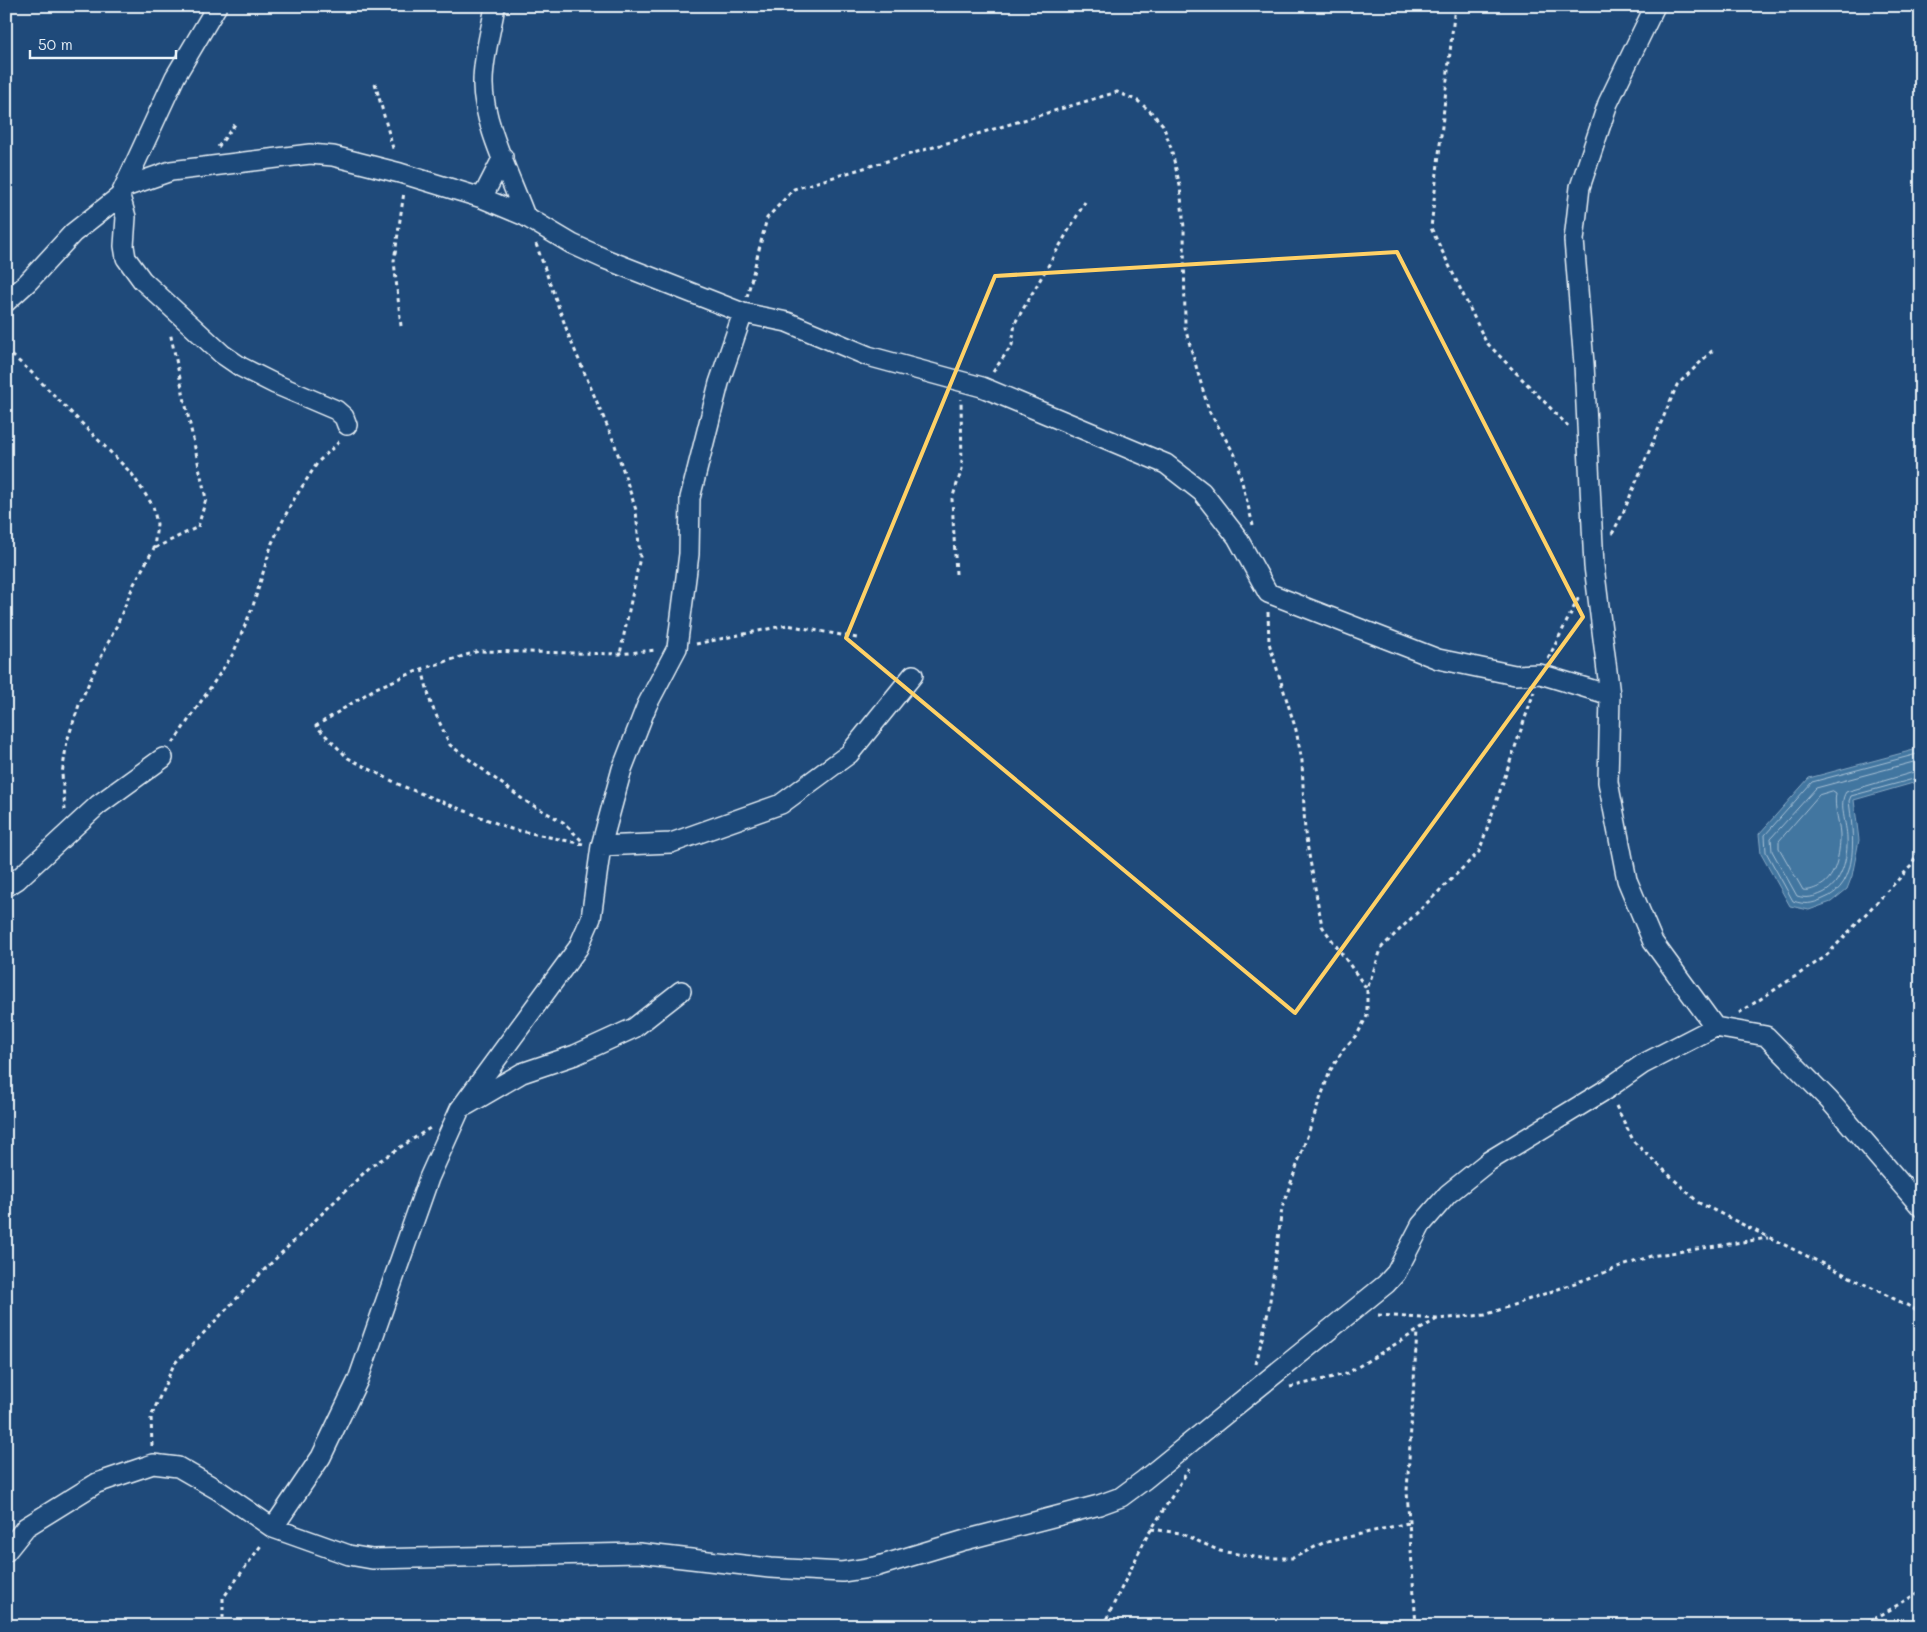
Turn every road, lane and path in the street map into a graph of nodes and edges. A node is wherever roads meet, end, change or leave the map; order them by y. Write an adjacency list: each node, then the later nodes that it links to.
1 (216, 6): 9 (street)
2 (495, 6): 7 (street)
3 (1455, 6): 19 (path)
4 (1655, 6): 19 (street)
5 (375, 83): 8 (path)
6 (1117, 92): 14 (path)
7 (503, 157): 10 (street); 11 (street)
8 (400, 173): 9 (street); 10 (street); 15 (path)
9 (123, 191): 12 (street); 13 (street)
10 (482, 198): 11 (street)
11 (526, 216): 14 (street); 25 (path)
12 (163, 301): 18 (street); 21 (path)
13 (6, 302)
14 (743, 313): 24 (street); 27 (street)
15 (401, 326)
16 (1715, 348): 20 (path)
17 (6, 350): 21 (path)
18 (347, 425): 30 (path)
19 (1588, 446): 29 (street)
20 (1611, 536)
21 (154, 548): 31 (path)
22 (1581, 593): 27 (path)
23 (858, 638): 24 (path)
24 (677, 648): 25 (path); 33 (street)
25 (620, 654): 26 (path)
26 (422, 669): 26 (path)
27 (1540, 674): 29 (street); 46 (path)
28 (913, 675): 33 (street)
29 (1610, 695): 36 (street)
30 (163, 758): 31 (street)
31 (67, 833): 34 (street)
32 (1921, 844): 36 (path)
33 (601, 846): 38 (street)
34 (6, 886)
35 (681, 991): 38 (street)
36 (1715, 1027): 37 (street); 39 (street)
37 (1607, 1089): 40 (path); 42 (street)
38 (460, 1109): 47 (path); 50 (street)
39 (1921, 1207)
40 (1768, 1238): 41 (path); 43 (path)
41 (1921, 1312)
42 (1351, 1313): 43 (path); 46 (street)
43 (1438, 1319): 44 (path)
44 (1417, 1332): 45 (path); 49 (path)
45 (1284, 1388)
46 (1249, 1397): 50 (street)
47 (153, 1464): 50 (street); 52 (street)
48 (1192, 1466): 51 (path)
49 (1408, 1523): 51 (path); 56 (path)
50 (273, 1528): 54 (path)
51 (1151, 1530): 55 (path)
52 (6, 1552)
53 (1921, 1591): 57 (path)
54 (223, 1626)
55 (1103, 1626)
56 (1416, 1626)
57 (1843, 1626)

